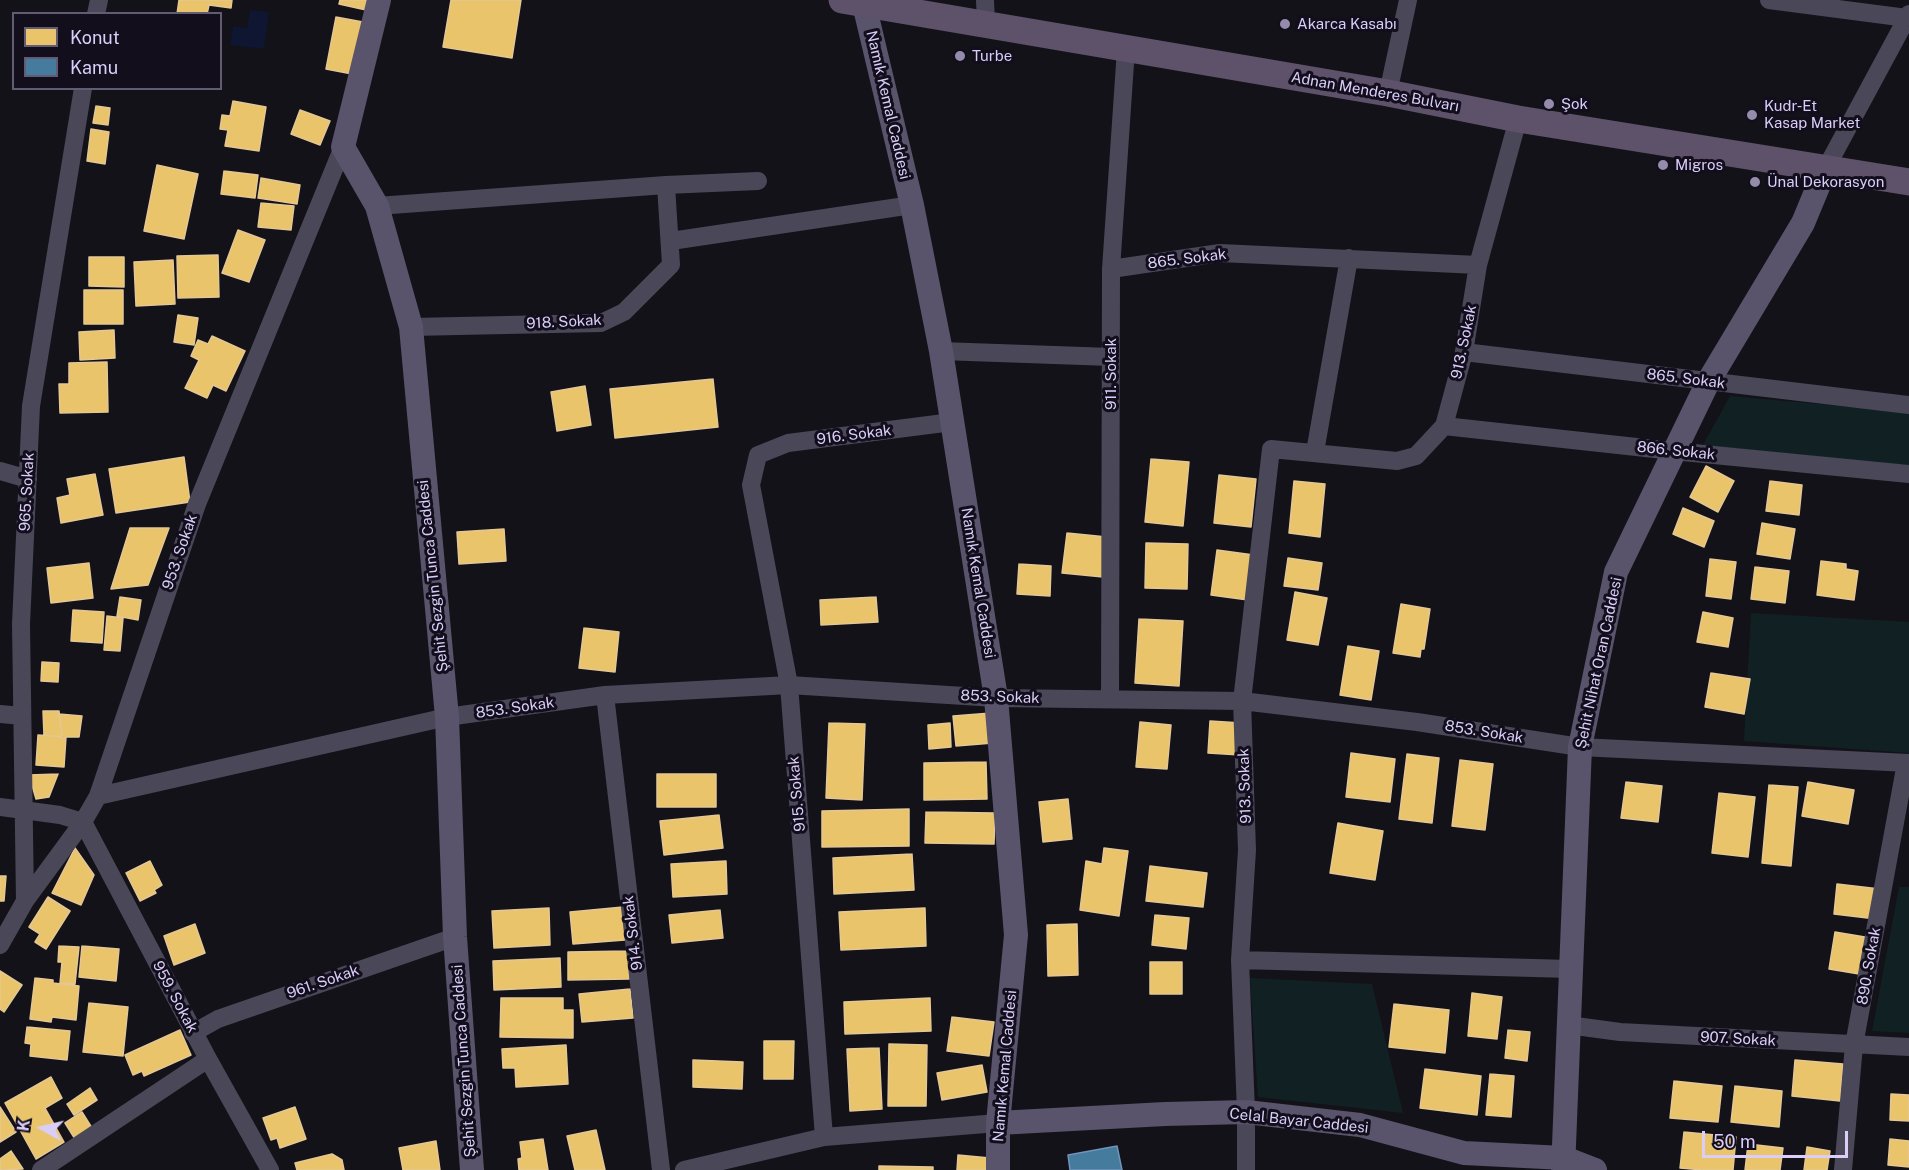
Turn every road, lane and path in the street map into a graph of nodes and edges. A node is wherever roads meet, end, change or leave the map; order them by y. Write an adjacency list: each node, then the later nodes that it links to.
1 (379, 0): 11 (street)
2 (1408, 0): 9 (street)
3 (1769, 0): 6 (street)
4 (856, 1): 5 (main road, Adnan Menderes Bulvarı); 16 (street, Namık Kemal Caddesi)
5 (985, 12): 7 (main road, Adnan Menderes Bulvarı)
6 (1908, 16): 12 (street)
7 (1126, 49): 9 (main road, Adnan Menderes Bulvarı); 21 (street, 911. Sokak)
8 (83, 90): 35 (street, 965. Sokak)
9 (1388, 93): 10 (main road, Adnan Menderes Bulvarı)
10 (1518, 119): 12 (main road, Adnan Menderes Bulvarı); 20 (street, 913. Sokak)
11 (343, 147): 17 (street, Şehit Sezgin Tunca Caddesi); 46 (street, 953. Sokak)
12 (1825, 170): 14 (main road, Adnan Menderes Bulvarı); 26 (street, Şehit Nihat Oran Caddesi)
13 (758, 181): 15 (street)
14 (1909, 182)
15 (666, 185): 17 (street); 18 (street, 918. Sokak)
16 (912, 205): 18 (street); 23 (street, Namık Kemal Caddesi)
17 (377, 206): 22 (street, Şehit Sezgin Tunca Caddesi)
18 (671, 241): 22 (street, 918. Sokak)
19 (1349, 258): 20 (street, 865. Sokak); 21 (street, 865. Sokak); 30 (street)
20 (1478, 265): 24 (street, 913. Sokak)
21 (1111, 269): 25 (street, 911. Sokak)
22 (411, 327): 43 (street, Şehit Sezgin Tunca Caddesi)
23 (941, 351): 25 (street); 28 (street, Namık Kemal Caddesi)
24 (1464, 352): 26 (street, 865. Sokak); 29 (street, 913. Sokak)
25 (1111, 357): 39 (street, 911. Sokak)
26 (1708, 382): 27 (street, 865. Sokak); 31 (street, Şehit Nihat Oran Caddesi)
27 (1909, 405)
28 (952, 422): 32 (street, 916. Sokak); 38 (street, Namık Kemal Caddesi)
29 (1444, 426): 30 (street, 913. Sokak); 31 (street, 866. Sokak)
30 (1315, 452): 40 (street, 913. Sokak)
31 (1673, 452): 34 (street, 866. Sokak); 44 (street, Şehit Nihat Oran Caddesi)
32 (758, 454): 36 (street, 915. Sokak)
33 (0, 471): 35 (street)
34 (1909, 474)
35 (28, 479): 42 (street, 965. Sokak)
36 (789, 686): 37 (street, 853. Sokak); 38 (street, 853. Sokak); 62 (street, 915. Sokak)
37 (605, 695): 43 (street, 853. Sokak); 67 (street, 914. Sokak)
38 (996, 698): 39 (street, 853. Sokak); 61 (street, Namık Kemal Caddesi)
39 (1110, 699): 40 (street, 853. Sokak)
40 (1242, 701): 44 (street, 853. Sokak); 53 (street, 913. Sokak)
41 (0, 714): 42 (street)
42 (22, 716): 48 (street, 965. Sokak)
43 (447, 717): 46 (street, 853. Sokak); 51 (street, Şehit Sezgin Tunca Caddesi)
44 (1580, 747): 45 (street, 853. Sokak); 54 (street, Şehit Nihat Oran Caddesi)
45 (1907, 763): 57 (street, 890. Sokak)
46 (98, 796): 49 (street, 953. Sokak)
47 (0, 807): 48 (street)
48 (24, 809): 49 (street); 50 (street, 965. Sokak)
49 (83, 822): 50 (street, 953. Sokak); 56 (street, 959. Sokak)
50 (25, 901): 52 (street, 953. Sokak)
51 (455, 937): 56 (street, 961. Sokak); 66 (street, Şehit Sezgin Tunca Caddesi)
52 (0, 945)
53 (1240, 960): 54 (street); 60 (street, 913. Sokak)
54 (1570, 969): 55 (street, Şehit Nihat Oran Caddesi)
55 (1568, 1024): 57 (street, 907. Sokak); 63 (street, Şehit Nihat Oran Caddesi)
56 (193, 1033): 59 (street, 959. Sokak)
57 (1854, 1045): 58 (street, 907. Sokak); 72 (street, 890. Sokak)
58 (1909, 1047)
59 (208, 1059): 64 (street); 65 (street, 959. Sokak)
60 (1246, 1112): 61 (street, Celal Bayar Caddesi); 63 (street, Celal Bayar Caddesi); 70 (street, 913. Sokak)
61 (998, 1123): 62 (street); 69 (street, Namık Kemal Caddesi)
62 (824, 1137): 68 (street)
63 (1564, 1164): 71 (street, Celal Bayar Caddesi)
64 (41, 1170)
65 (270, 1170)
66 (471, 1170)
67 (661, 1170)
68 (684, 1170)
69 (998, 1170)
70 (1246, 1170)
71 (1595, 1170)
72 (1843, 1170)

